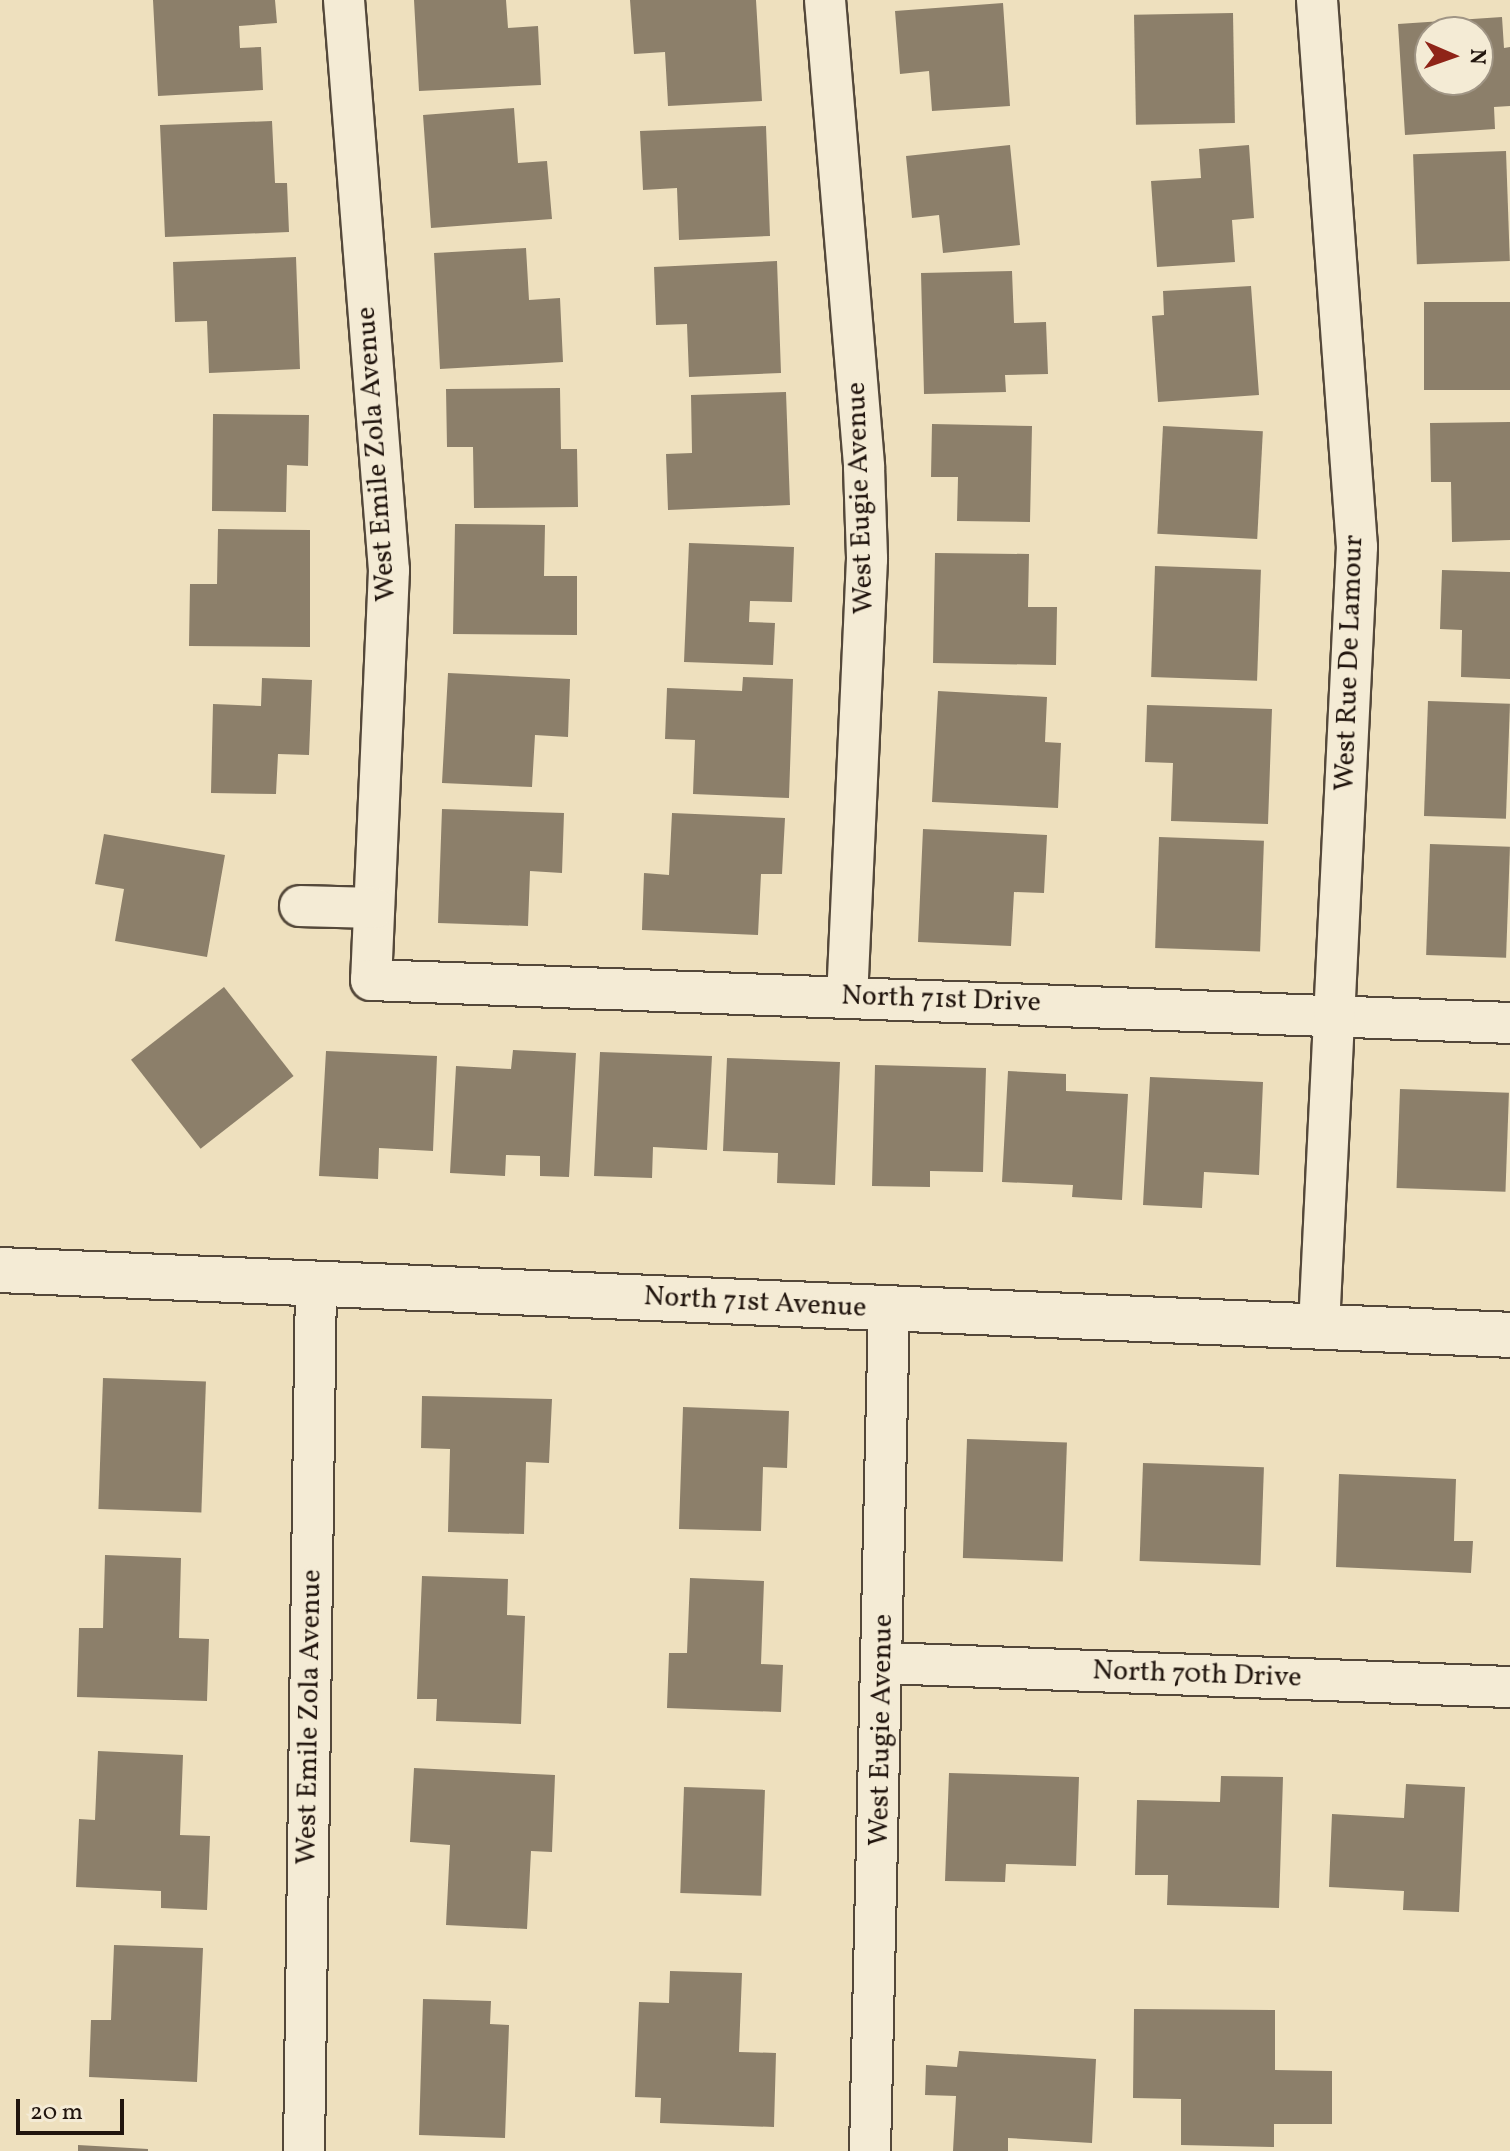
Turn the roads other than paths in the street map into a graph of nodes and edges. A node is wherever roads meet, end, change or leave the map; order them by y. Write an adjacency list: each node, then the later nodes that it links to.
1 (344, 0): 5 (street, West Emile Zola Avenue)
2 (825, 0): 7 (street, West Eugie Avenue)
3 (1317, 0): 8 (street, West Rue De Lamour)
4 (300, 906): 5 (street)
5 (374, 908): 6 (street, West Emile Zola Avenue)
6 (371, 980): 7 (street, North 71st Drive)
7 (847, 997): 8 (street, North 71st Drive)
8 (1335, 1016): 9 (street, North 71st Drive); 13 (street, West Rue De Lamour)
9 (1510, 1023)
10 (0, 1270): 11 (street, North 71st Avenue)
11 (316, 1284): 12 (street, North 71st Avenue); 17 (street, West Emile Zola Avenue)
12 (889, 1309): 13 (street, North 71st Avenue); 15 (street, West Eugie Avenue)
13 (1319, 1327): 14 (street, North 71st Avenue)
14 (1510, 1335)
15 (884, 1663): 16 (street, North 70th Drive); 18 (street, West Eugie Avenue)
16 (1510, 1687)
17 (304, 2151)
18 (870, 2151)

